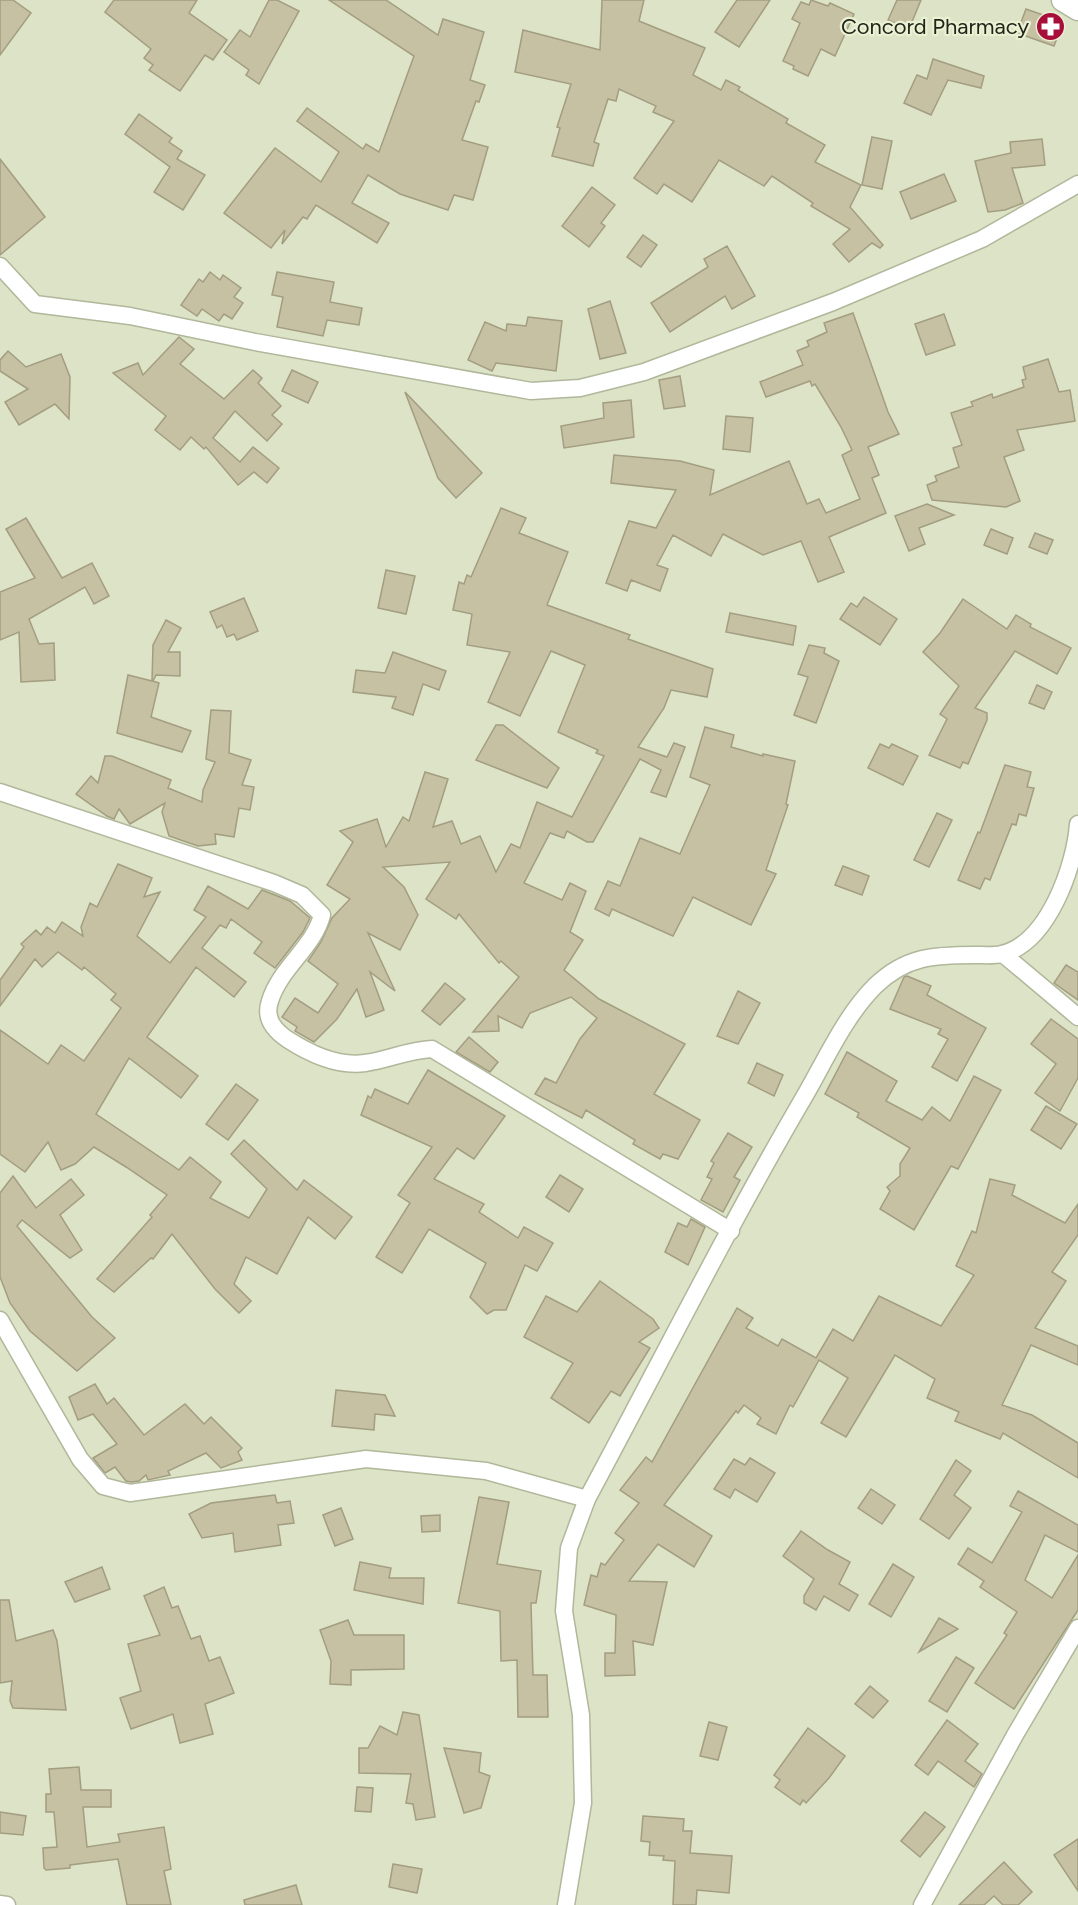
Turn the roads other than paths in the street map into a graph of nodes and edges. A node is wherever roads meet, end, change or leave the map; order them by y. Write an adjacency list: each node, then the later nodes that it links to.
1 (1063, 0): 2 (street)
2 (1078, 9)
3 (1078, 184): 4 (street)
4 (0, 266)
5 (0, 792): 9 (street)
6 (1078, 824): 7 (street)
7 (1003, 954): 8 (street); 9 (street)
8 (1078, 1017)
9 (731, 1230): 11 (street)
10 (0, 1320): 11 (street)
11 (587, 1499): 15 (street)
12 (1078, 1628): 16 (street)
13 (0, 1904): 14 (street)
14 (7, 1905)
15 (566, 1905)
16 (922, 1905)

